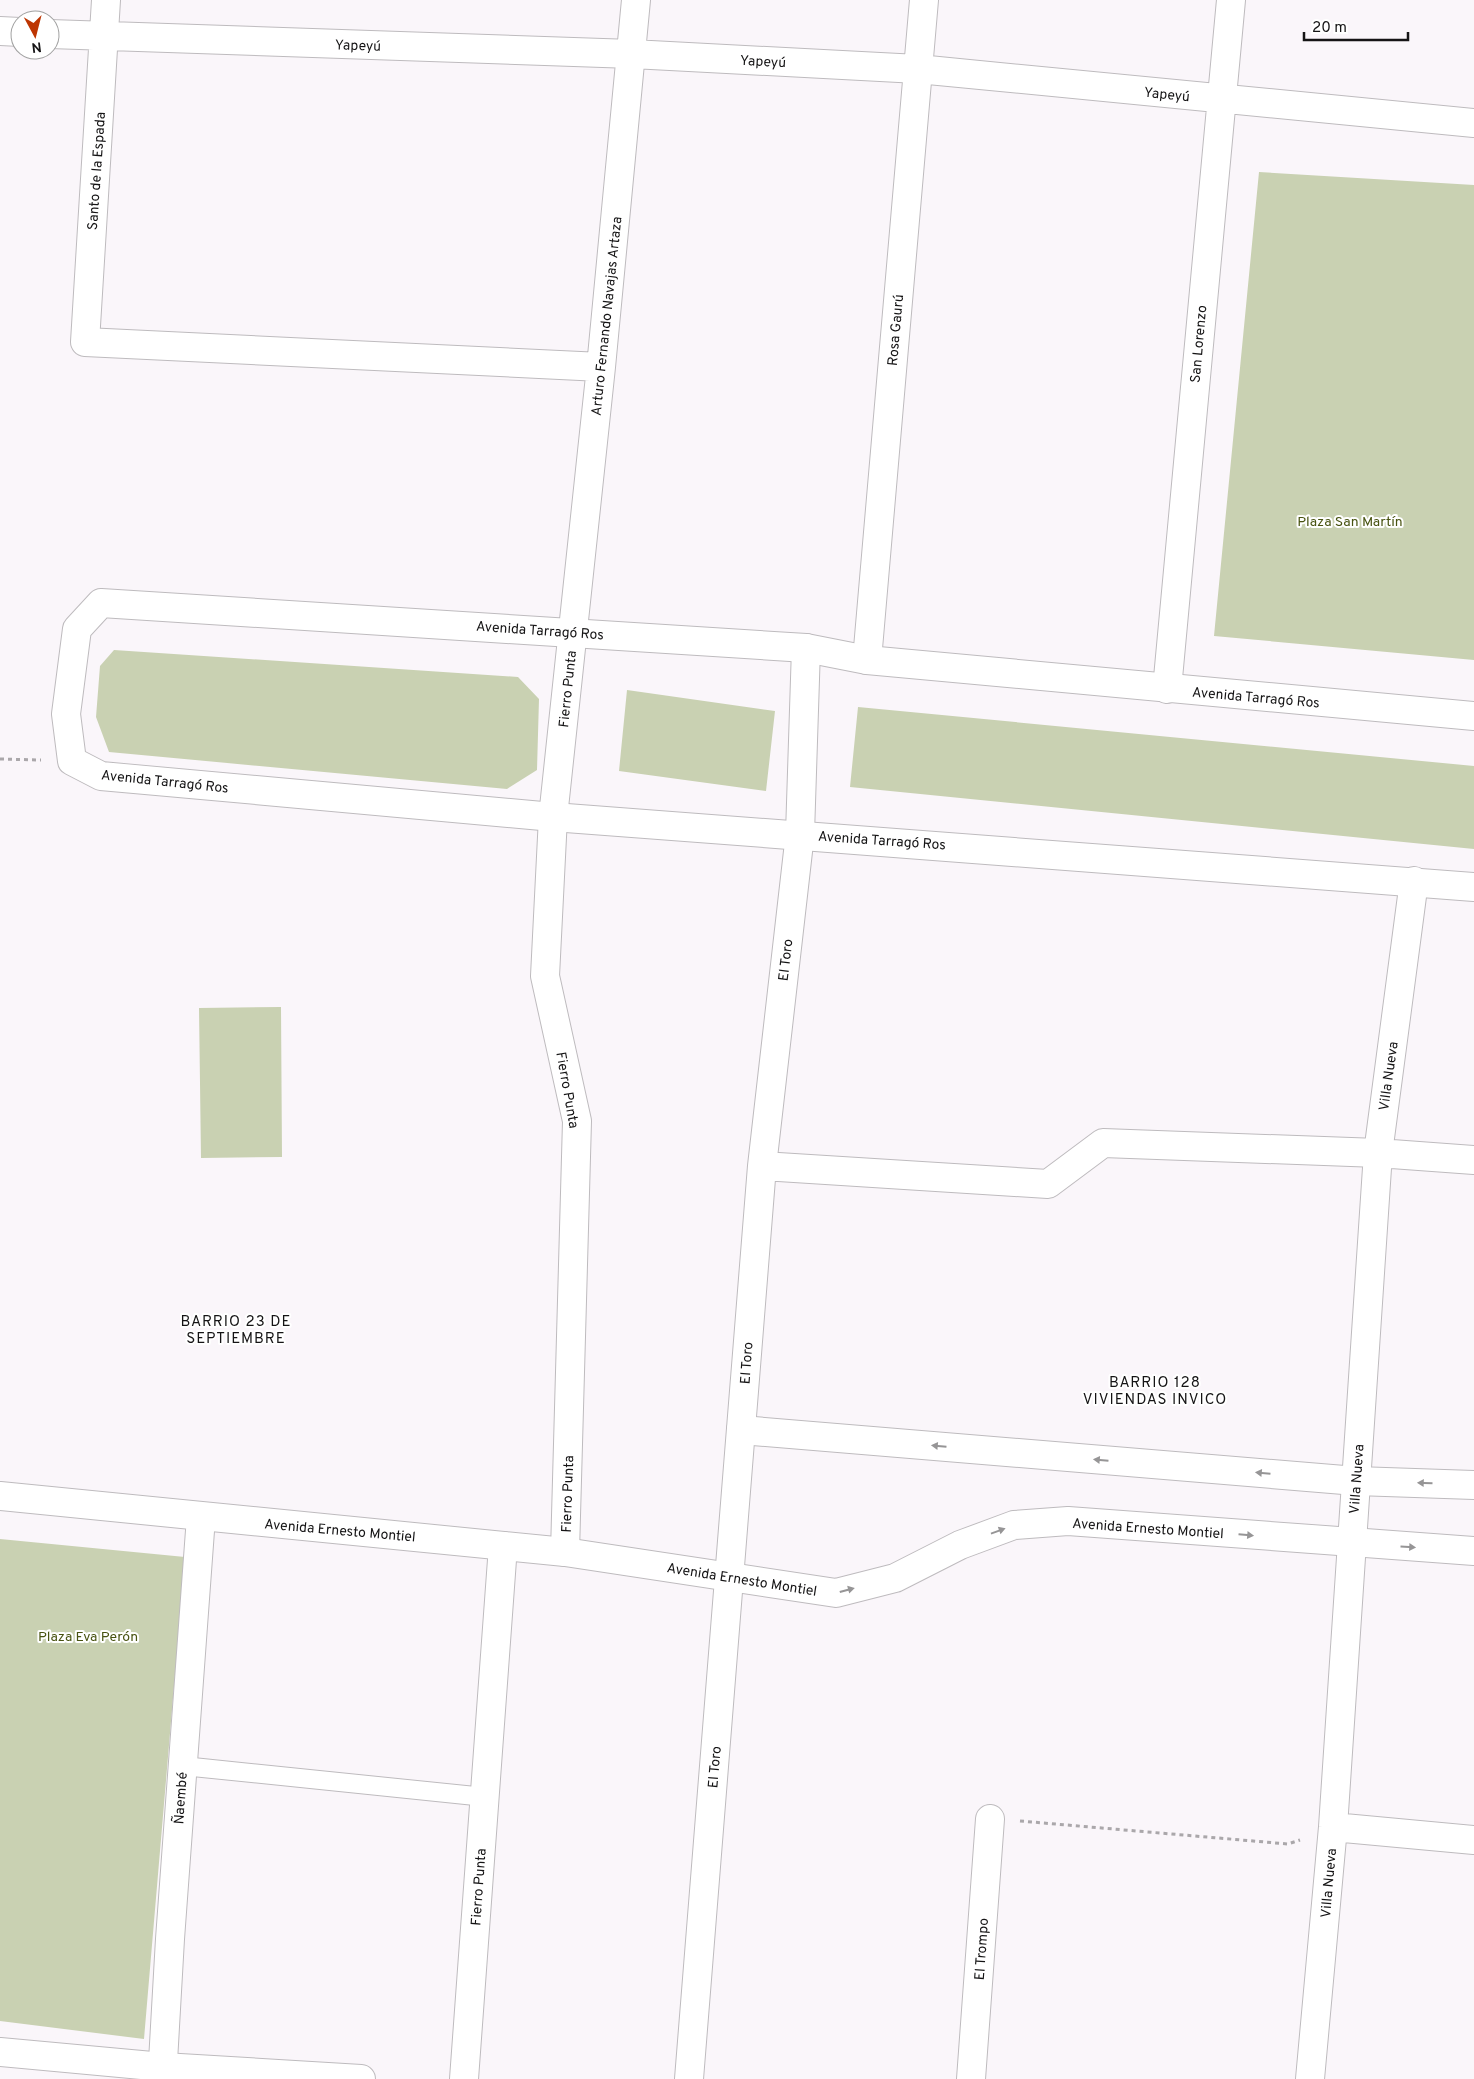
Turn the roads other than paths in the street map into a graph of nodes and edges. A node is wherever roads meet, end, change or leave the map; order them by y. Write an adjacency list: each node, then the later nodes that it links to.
1 (106, 0): 6 (street, Santo de la Espada)
2 (636, 0): 7 (street, Arturo Fernando Navajas Artaza)
3 (924, 0): 8 (street, Rosa Gaurú)
4 (1231, 0): 9 (street, San Lorenzo)
5 (60, 35): 6 (street, Yapeyú)
6 (104, 37): 7 (street, Yapeyú); 11 (street, Santo de la Espada)
7 (632, 54): 8 (street, Yapeyú); 11 (street, Arturo Fernando Navajas Artaza)
8 (918, 69): 9 (street, Yapeyú); 14 (street, Rosa Gaurú)
9 (1220, 99): 10 (street, Yapeyú); 15 (street, San Lorenzo)
10 (1474, 123)
11 (601, 367): 12 (street, Arturo Fernando Navajas Artaza)
12 (573, 632): 13 (street, Avenida Tarragó Ros); 17 (street, Fierro Punta); 17 (street, Avenida Tarragó Ros)
13 (806, 648): 14 (street, Avenida Tarragó Ros); 18 (street, El Toro)
14 (867, 660): 15 (street, Avenida Tarragó Ros)
15 (1167, 689): 16 (street, Avenida Tarragó Ros)
16 (1474, 716)
17 (553, 817): 18 (street, Avenida Tarragó Ros); 32 (street, Fierro Punta)
18 (800, 834): 19 (street, Avenida Tarragó Ros); 23 (street, El Toro)
19 (1414, 881): 20 (street, Avenida Tarragó Ros); 21 (street, Villa Nueva)
20 (1474, 887)
21 (1378, 1153): 22 (street); 23 (street); 25 (street, Villa Nueva)
22 (1474, 1160)
23 (762, 1166): 24 (street, El Toro)
24 (741, 1430): 25 (street, one-way to 24); 33 (street, El Toro)
25 (1356, 1480): 26 (street, one-way to 25); 29 (street, Villa Nueva)
26 (1474, 1485)
27 (0, 1496): 28 (street, Avenida Ernesto Montiel)
28 (201, 1517): 30 (street, Avenida Ernesto Montiel); 34 (street, Ñaembé)
29 (1352, 1544): 31 (street, Avenida Ernesto Montiel, one-way to 31); 33 (street, Avenida Ernesto Montiel, one-way to 29); 37 (street, Villa Nueva)
30 (503, 1546): 32 (street, Avenida Ernesto Montiel); 35 (street, Fierro Punta)
31 (1474, 1551)
32 (565, 1552): 33 (street, Avenida Ernesto Montiel)
33 (730, 1577): 43 (street, El Toro)
34 (183, 1766): 35 (lane); 40 (street, Ñaembé)
35 (485, 1796): 42 (street, Fierro Punta)
36 (990, 1819): 44 (street, El Trompo)
37 (1333, 1827): 38 (street); 45 (street, Villa Nueva)
38 (1474, 1840)
39 (0, 2052): 40 (street)
40 (163, 2073): 41 (street)
41 (361, 2079)
42 (464, 2079)
43 (689, 2079)
44 (971, 2079)
45 (1310, 2079)

